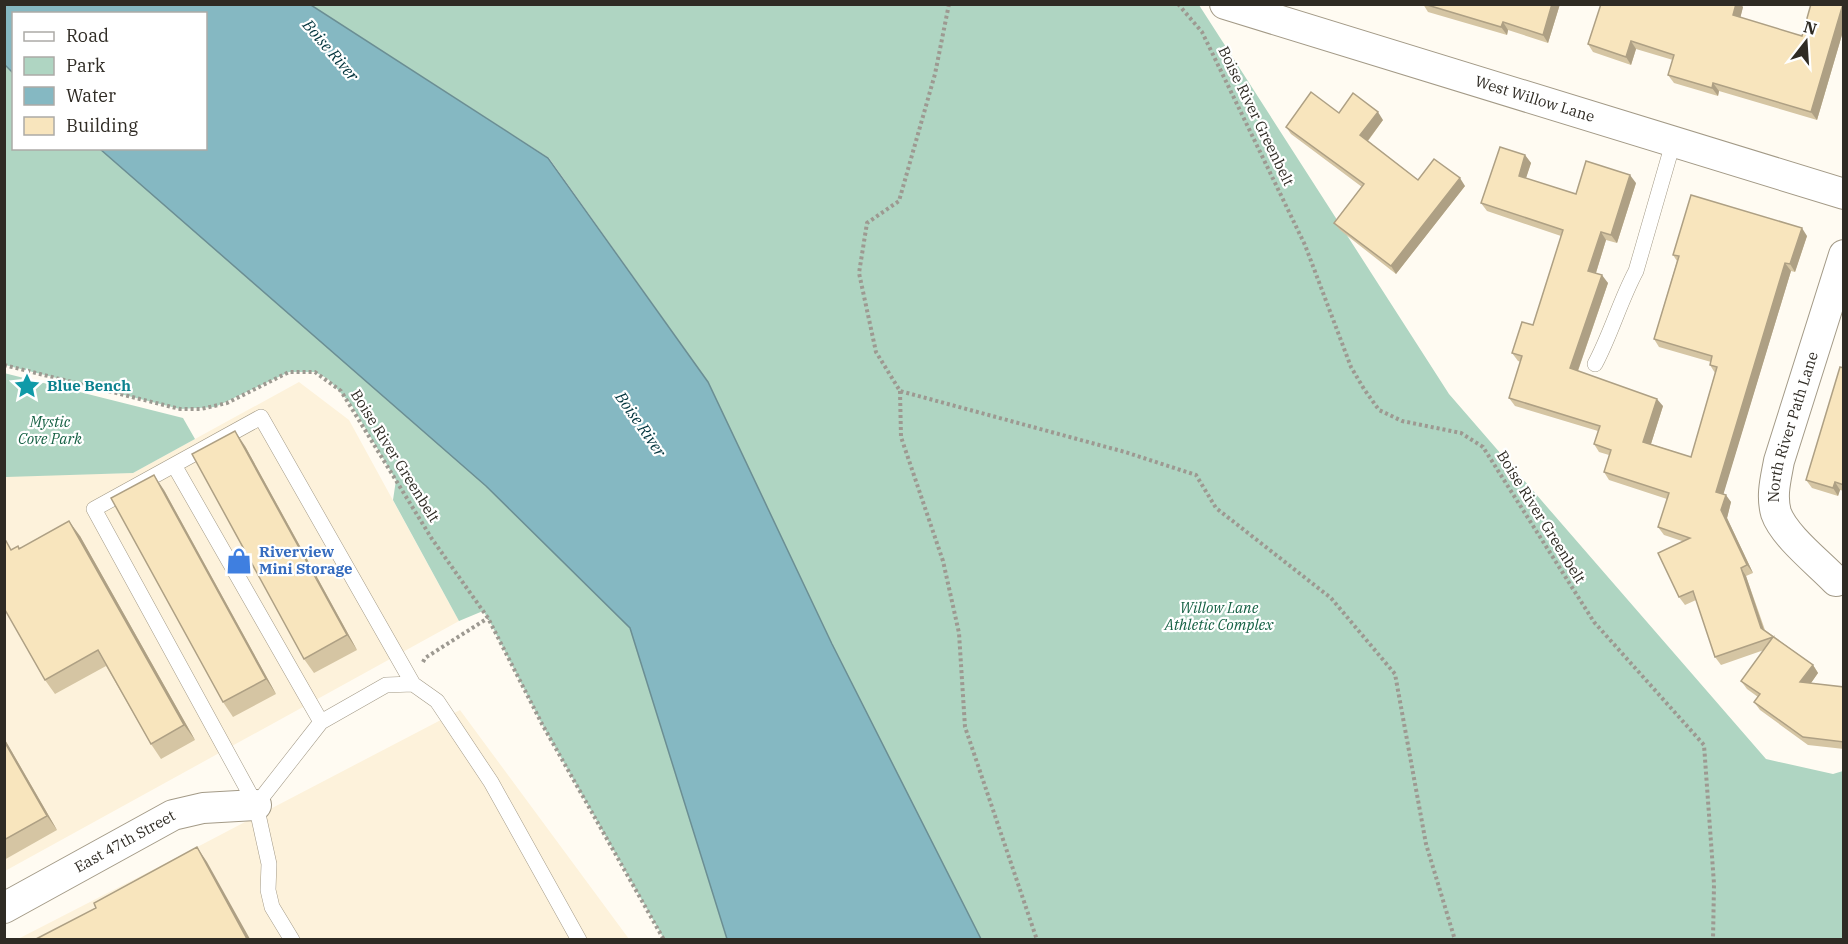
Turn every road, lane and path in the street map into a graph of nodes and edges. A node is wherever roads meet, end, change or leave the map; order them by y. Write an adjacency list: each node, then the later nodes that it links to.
1 (949, 4): 9 (path)
2 (1178, 4): 22 (path, Boise River Greenbelt)
3 (1225, 4): 4 (street, West Willow Lane)
4 (1673, 142): 5 (street, West Willow Lane); 7 (lane)
5 (1844, 194)
6 (1844, 255): 11 (street, North River Path Lane)
7 (1595, 364)
8 (4, 365): 12 (path, Boise River Greenbelt)
9 (900, 391): 20 (path); 21 (path)
10 (174, 465): 13 (lane); 14 (lane); 15 (lane)
11 (1836, 581)
12 (488, 618): 13 (path); 19 (path, Boise River Greenbelt)
13 (413, 684): 14 (lane); 18 (lane)
14 (321, 722): 15 (lane)
15 (256, 805): 16 (street, East 47th Street); 17 (lane)
16 (4, 908)
17 (292, 939)
18 (579, 939)
19 (664, 939)
20 (1037, 939)
21 (1455, 939)
22 (1713, 939)

